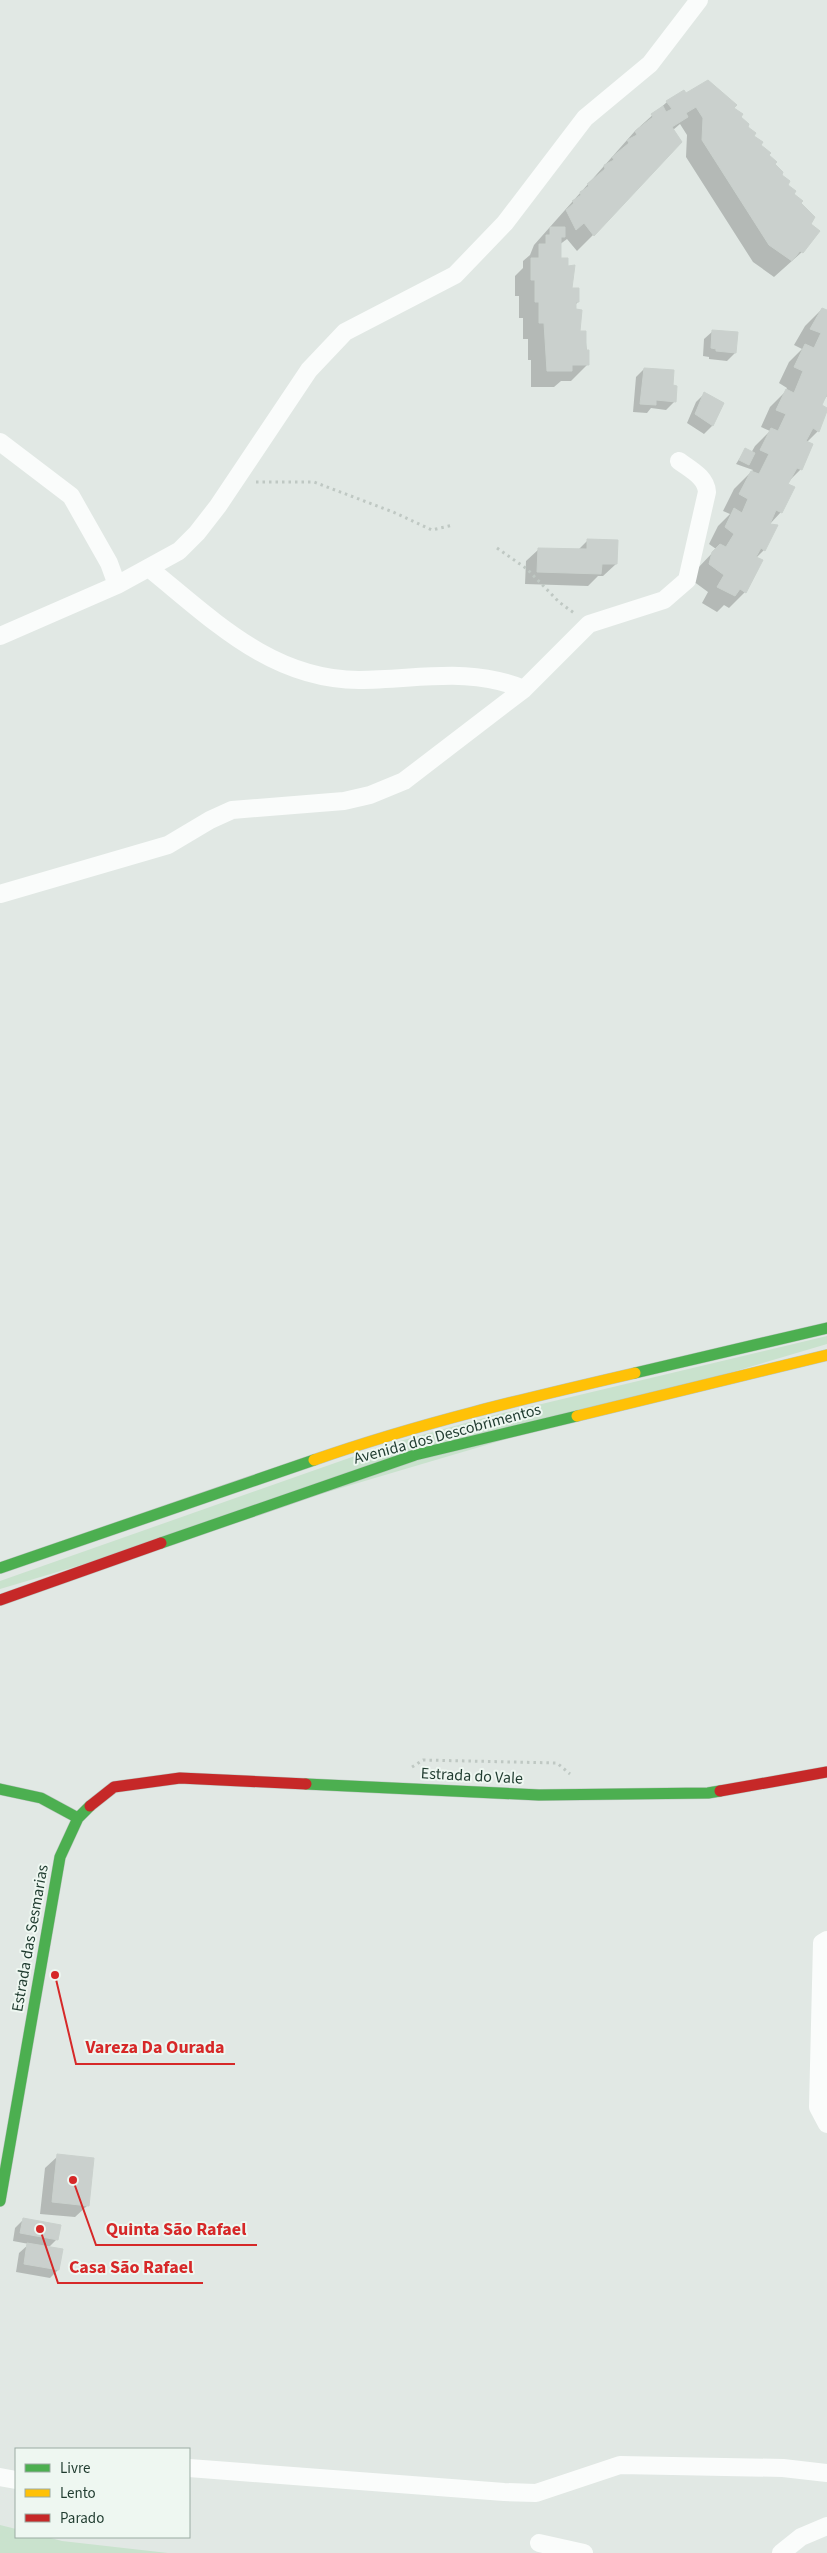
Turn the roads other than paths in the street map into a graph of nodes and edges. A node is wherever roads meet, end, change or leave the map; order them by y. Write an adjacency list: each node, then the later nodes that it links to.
1 (699, 0): 4 (street)
2 (0, 442): 5 (street)
3 (680, 461): 7 (street)
4 (150, 569): 5 (street); 7 (street)
5 (117, 585): 6 (street)
6 (0, 636)
7 (524, 689): 8 (street)
8 (0, 894)
9 (827, 1328): 11 (main road, Avenida dos Descobrimentos)
10 (827, 1355): 12 (main road, Avenida dos Descobrimentos)
11 (0, 1568)
12 (0, 1600)
13 (827, 1772): 15 (main road, Estrada do Vale)
14 (6, 1790): 15 (main road)
15 (78, 1818): 18 (main road, Estrada das Sesmarias)
16 (827, 1940): 17 (street)
17 (827, 2124)
18 (0, 2201)
19 (190, 2468): 20 (street)
20 (827, 2473)
21 (0, 2477): 22 (street)
22 (15, 2480)
23 (823, 2525): 26 (street)
24 (539, 2543): 25 (street)
25 (584, 2553)
26 (781, 2553)

